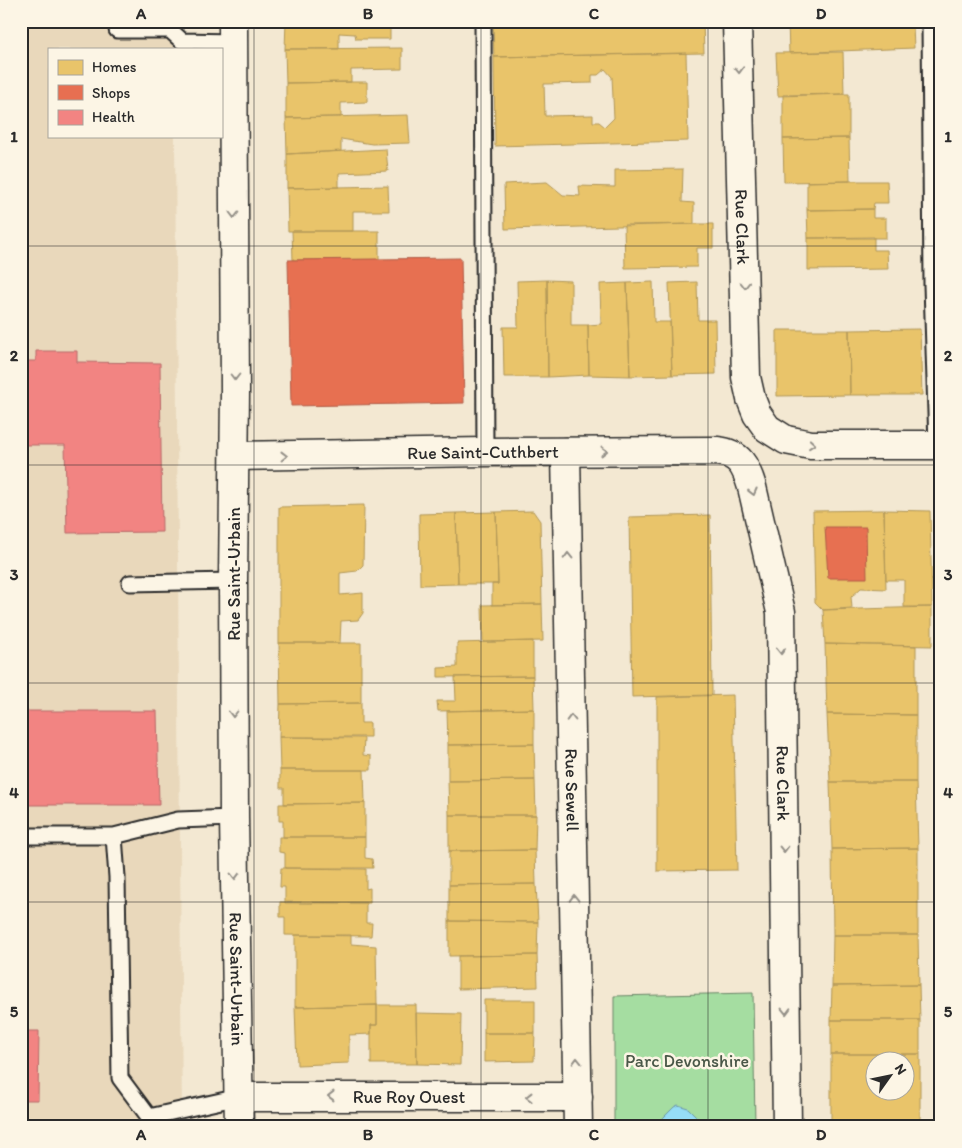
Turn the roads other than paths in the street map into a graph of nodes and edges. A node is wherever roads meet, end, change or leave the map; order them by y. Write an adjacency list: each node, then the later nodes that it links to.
1 (483, 21): 8 (lane)
2 (737, 21): 7 (street, Rue Clark, one-way to 7)
3 (930, 21): 7 (lane)
4 (117, 30): 6 (lane)
5 (233, 32): 6 (lane); 11 (street, Rue Saint-Urbain, one-way to 11)
6 (178, 45)
7 (939, 445)
8 (485, 452): 9 (street, Rue Saint-Cuthbert); 11 (street, Rue Saint-Cuthbert, one-way to 8)
9 (566, 452): 10 (street, Rue Saint-Cuthbert, one-way to 10); 18 (street, Rue Sewell, one-way to 9)
10 (729, 452): 22 (street, Rue Clark, one-way to 22)
11 (235, 456): 12 (street, Rue Saint-Urbain)
12 (233, 581): 13 (lane); 14 (street, Rue Saint-Urbain, one-way to 14)
13 (130, 582)
14 (234, 818): 16 (lane); 17 (street, Rue Saint-Urbain, one-way to 17)
15 (21, 836): 16 (lane)
16 (114, 836): 19 (lane)
17 (239, 1097): 18 (street, Rue Roy Ouest, one-way to 17); 19 (lane); 20 (street, Rue Saint-Urbain)
18 (578, 1097): 21 (street, Rue Sewell)
19 (149, 1122)
20 (240, 1127)
21 (578, 1127)
22 (787, 1127)

